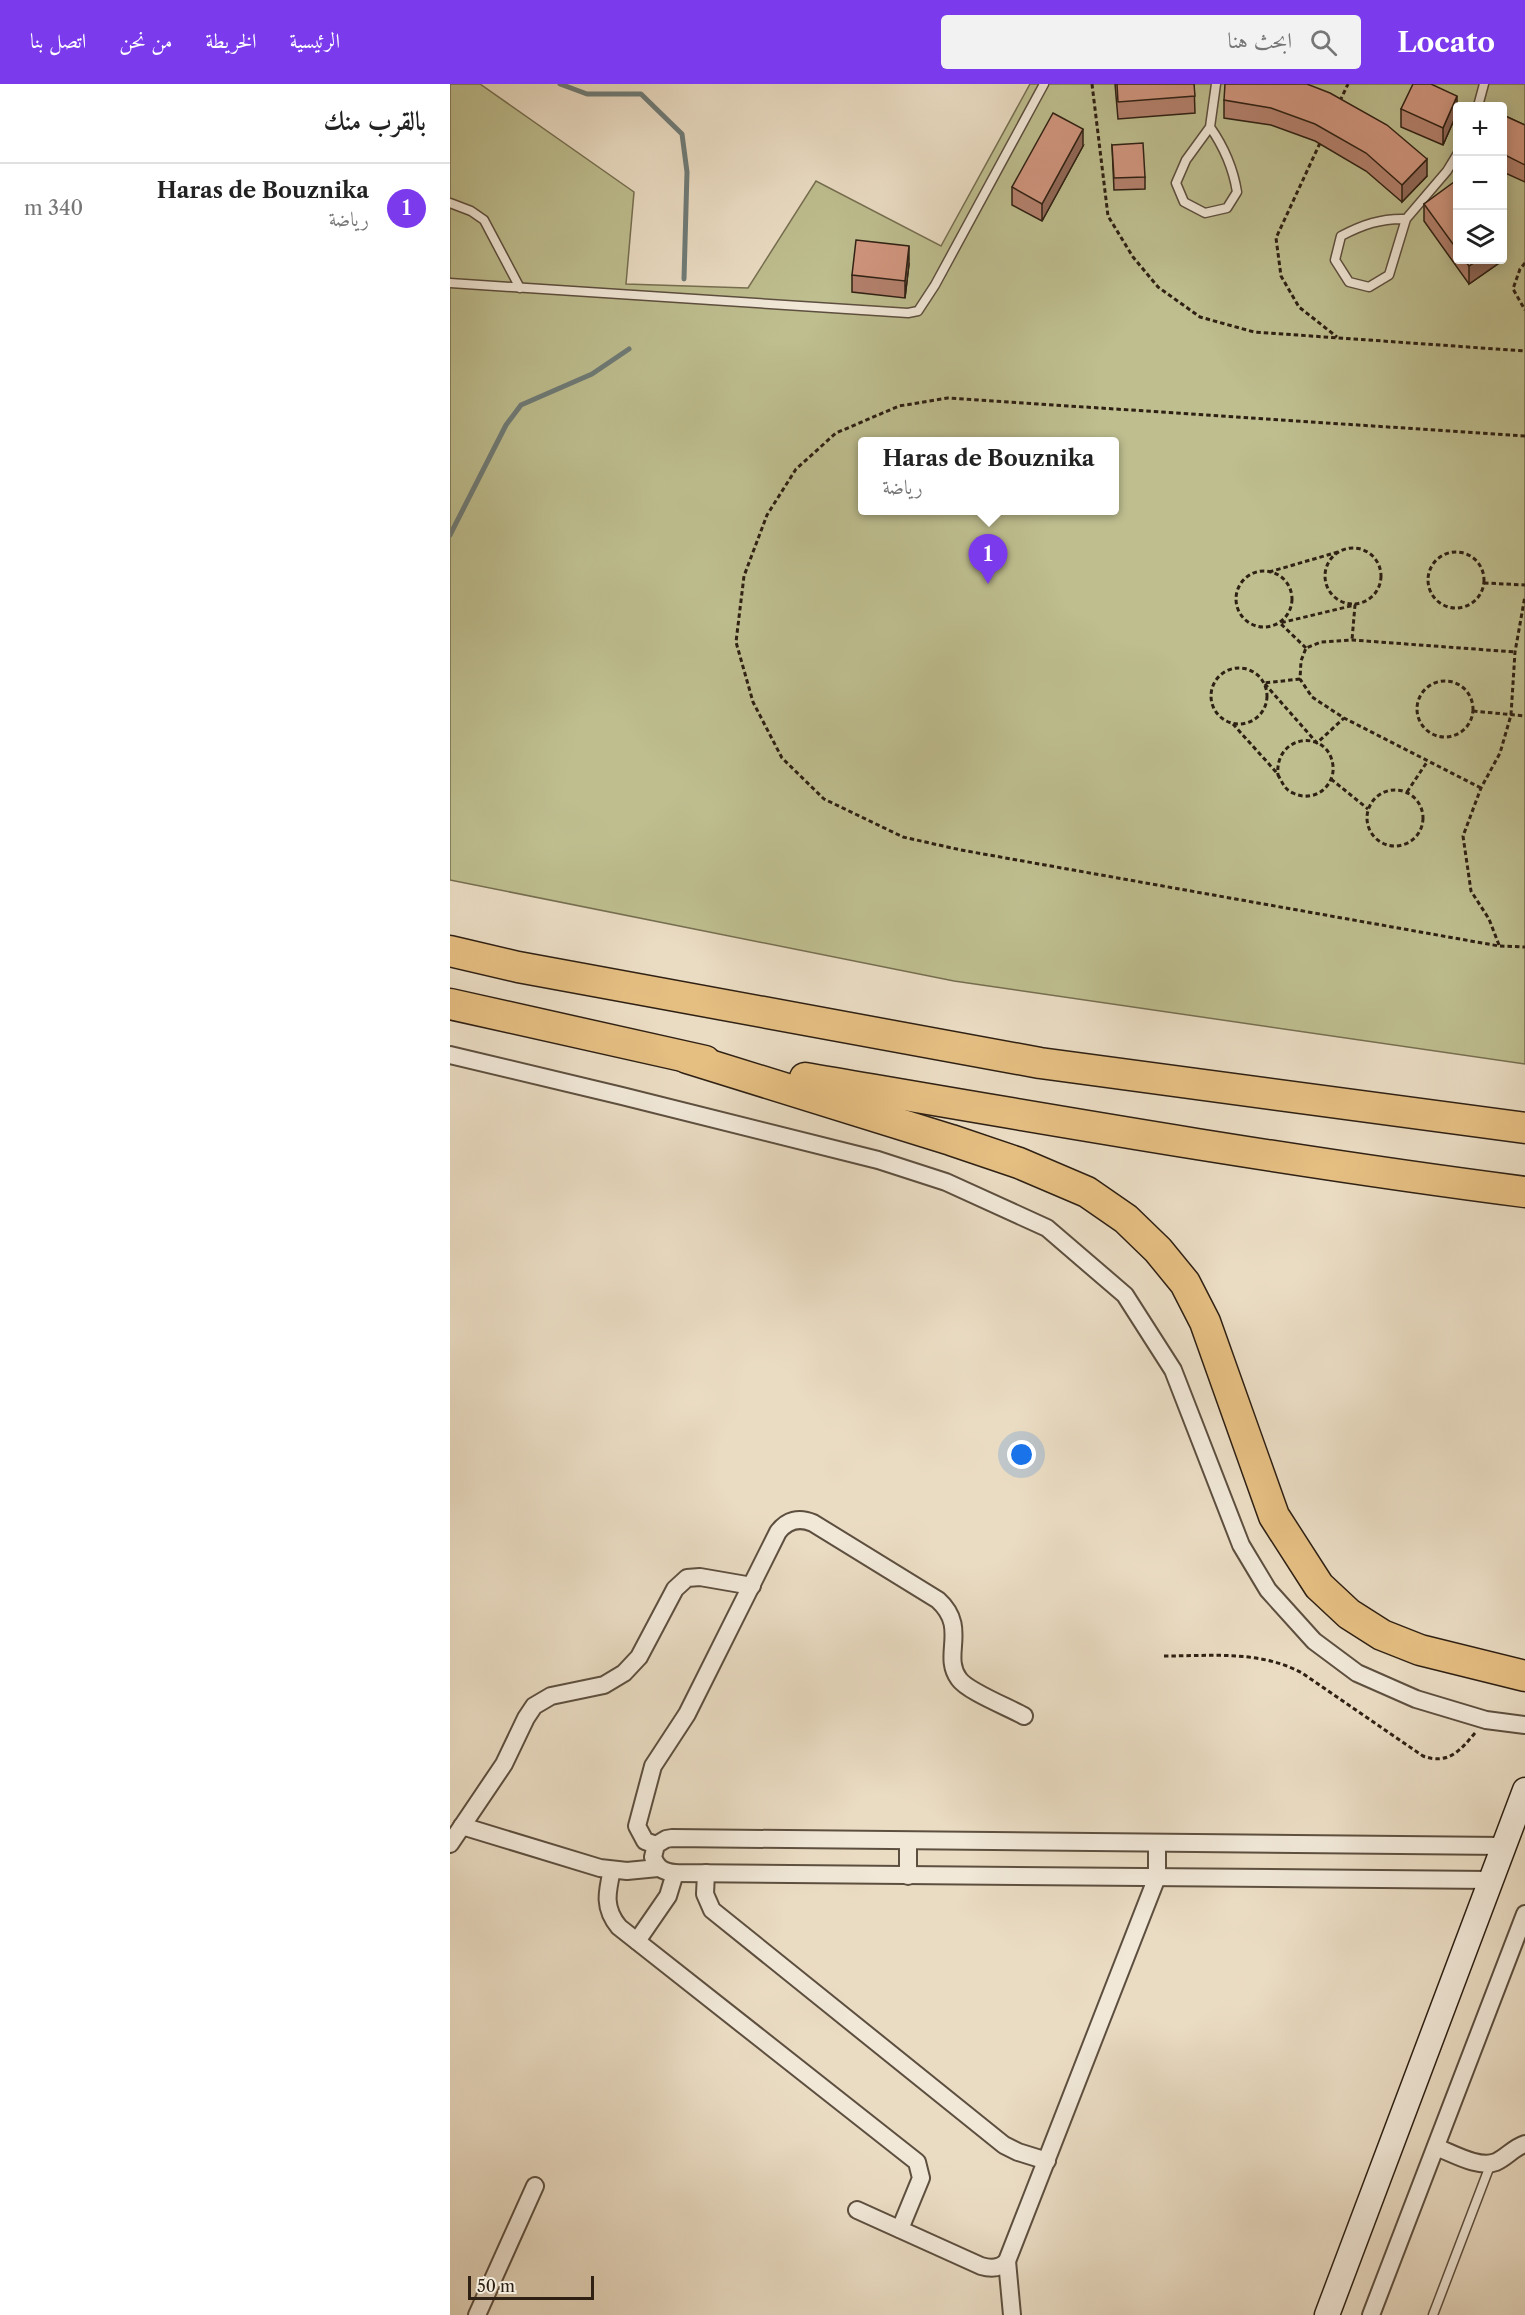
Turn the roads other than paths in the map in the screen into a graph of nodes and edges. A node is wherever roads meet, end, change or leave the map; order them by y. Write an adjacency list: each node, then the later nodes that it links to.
1 (1044, 84): 10 (lane)
2 (1216, 84): 5 (lane)
3 (1484, 84): 4 (lane)
4 (1479, 102)
5 (1210, 126): 5 (lane)
6 (1456, 156): 8 (lane)
7 (450, 203): 10 (lane)
8 (1406, 219): 8 (lane)
9 (450, 283): 10 (lane)
10 (520, 288)
11 (450, 951): 15 (highway)
12 (450, 1004): 14 (highway)
13 (450, 1055): 22 (street)
14 (687, 1058): 18 (highway); 20 (highway)
15 (1347, 1105): 16 (highway); 17 (highway)
16 (1525, 1116)
17 (1525, 1128)
18 (1525, 1192)
19 (752, 1586): 21 (street); 24 (street); 28 (street)
20 (1525, 1676)
21 (1024, 1716)
22 (1525, 1725)
23 (1525, 1790): 29 (street)
24 (462, 1826): 27 (street); 31 (street)
25 (908, 1841): 26 (street); 28 (street); 34 (street)
26 (1157, 1843): 29 (street); 35 (street)
27 (450, 1844)
28 (656, 1845): 30 (street)
29 (1504, 1846): 36 (street)
30 (658, 1868): 31 (street); 32 (street)
31 (612, 1870): 38 (street)
32 (675, 1873): 33 (street); 38 (street)
33 (706, 1873): 34 (street); 41 (street)
34 (908, 1876): 35 (street)
35 (1157, 1877): 36 (street); 41 (street)
36 (1491, 1880): 49 (street)
37 (1525, 1914): 40 (street)
38 (637, 1941): 45 (street)
39 (1525, 2144): 42 (street)
40 (1436, 2147): 42 (street); 50 (street)
41 (1047, 2161): 46 (street)
42 (1491, 2163): 51 (lane)
43 (535, 2186): 47 (street)
44 (857, 2210): 45 (street)
45 (900, 2229): 46 (street)
46 (1007, 2261): 48 (street)
47 (477, 2315)
48 (1012, 2315)
49 (1327, 2315)
50 (1371, 2315)
51 (1433, 2315)

